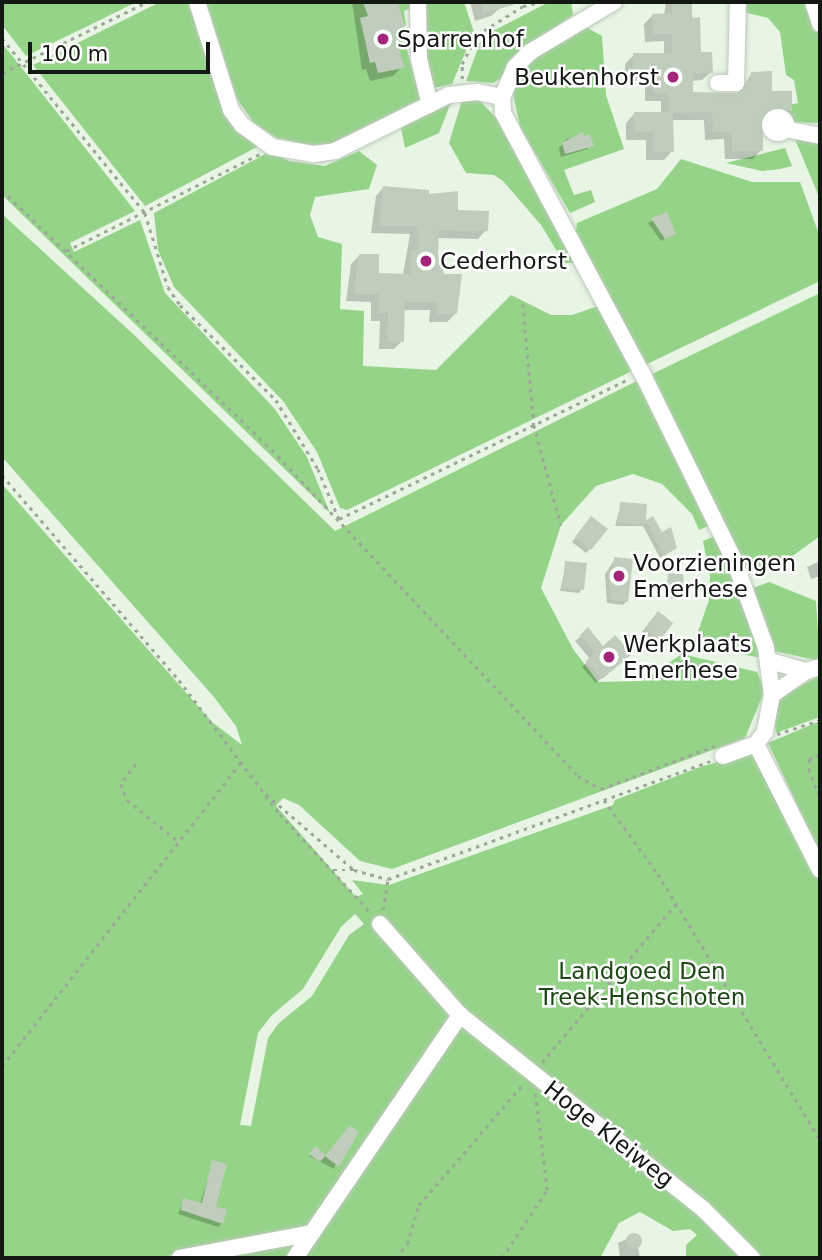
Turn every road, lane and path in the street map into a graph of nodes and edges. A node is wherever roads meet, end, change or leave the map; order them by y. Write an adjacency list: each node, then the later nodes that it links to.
1 (147, 2): 10 (path)
2 (197, 2): 18 (street)
3 (418, 2): 15 (street)
4 (540, 2): 13 (path)
5 (614, 2): 14 (street)
6 (738, 2): 12 (street)
7 (813, 2): 8 (street)
8 (820, 24)
9 (2, 38): 10 (path)
10 (24, 65): 11 (path); 20 (path)
11 (2, 74)
12 (718, 82)
13 (462, 92): 14 (street); 15 (street)
14 (502, 97): 23 (street)
15 (430, 105): 18 (street)
16 (785, 129): 17 (street)
17 (820, 136)
18 (272, 147): 20 (path)
19 (2, 190): 21 (path)
20 (145, 213): 21 (path); 26 (path)
21 (65, 251): 26 (path)
22 (523, 304): 24 (path)
23 (642, 373): 24 (path); 28 (street)
24 (534, 425): 26 (path); 27 (path)
25 (2, 475): 35 (path)
26 (339, 519): 33 (path)
27 (561, 525)
28 (769, 661): 29 (street); 30 (street)
29 (813, 669): 30 (street)
30 (772, 695): 32 (street)
31 (820, 720): 32 (path)
32 (759, 742): 33 (street); 43 (street)
33 (720, 751): 39 (path)
34 (820, 755): 38 (path)
35 (241, 762): 37 (path); 40 (path)
36 (136, 764): 40 (path)
37 (262, 791): 41 (path); 42 (path)
38 (820, 797)
39 (603, 799): 44 (path); 49 (path)
40 (178, 841): 47 (path)
41 (332, 870): 42 (path); 45 (path)
42 (354, 870): 44 (path)
43 (820, 870)
44 (388, 878): 45 (path)
45 (380, 923): 46 (street, Hoge Kleiweg)
46 (460, 1016): 48 (street, Hoge Kleiweg); 50 (street)
47 (2, 1066)
48 (532, 1073): 53 (path); 54 (street, Hoge Kleiweg)
49 (820, 1139)
50 (312, 1233): 51 (street); 52 (street)
51 (180, 1258)
52 (295, 1258)
53 (502, 1258)
54 (752, 1258)

